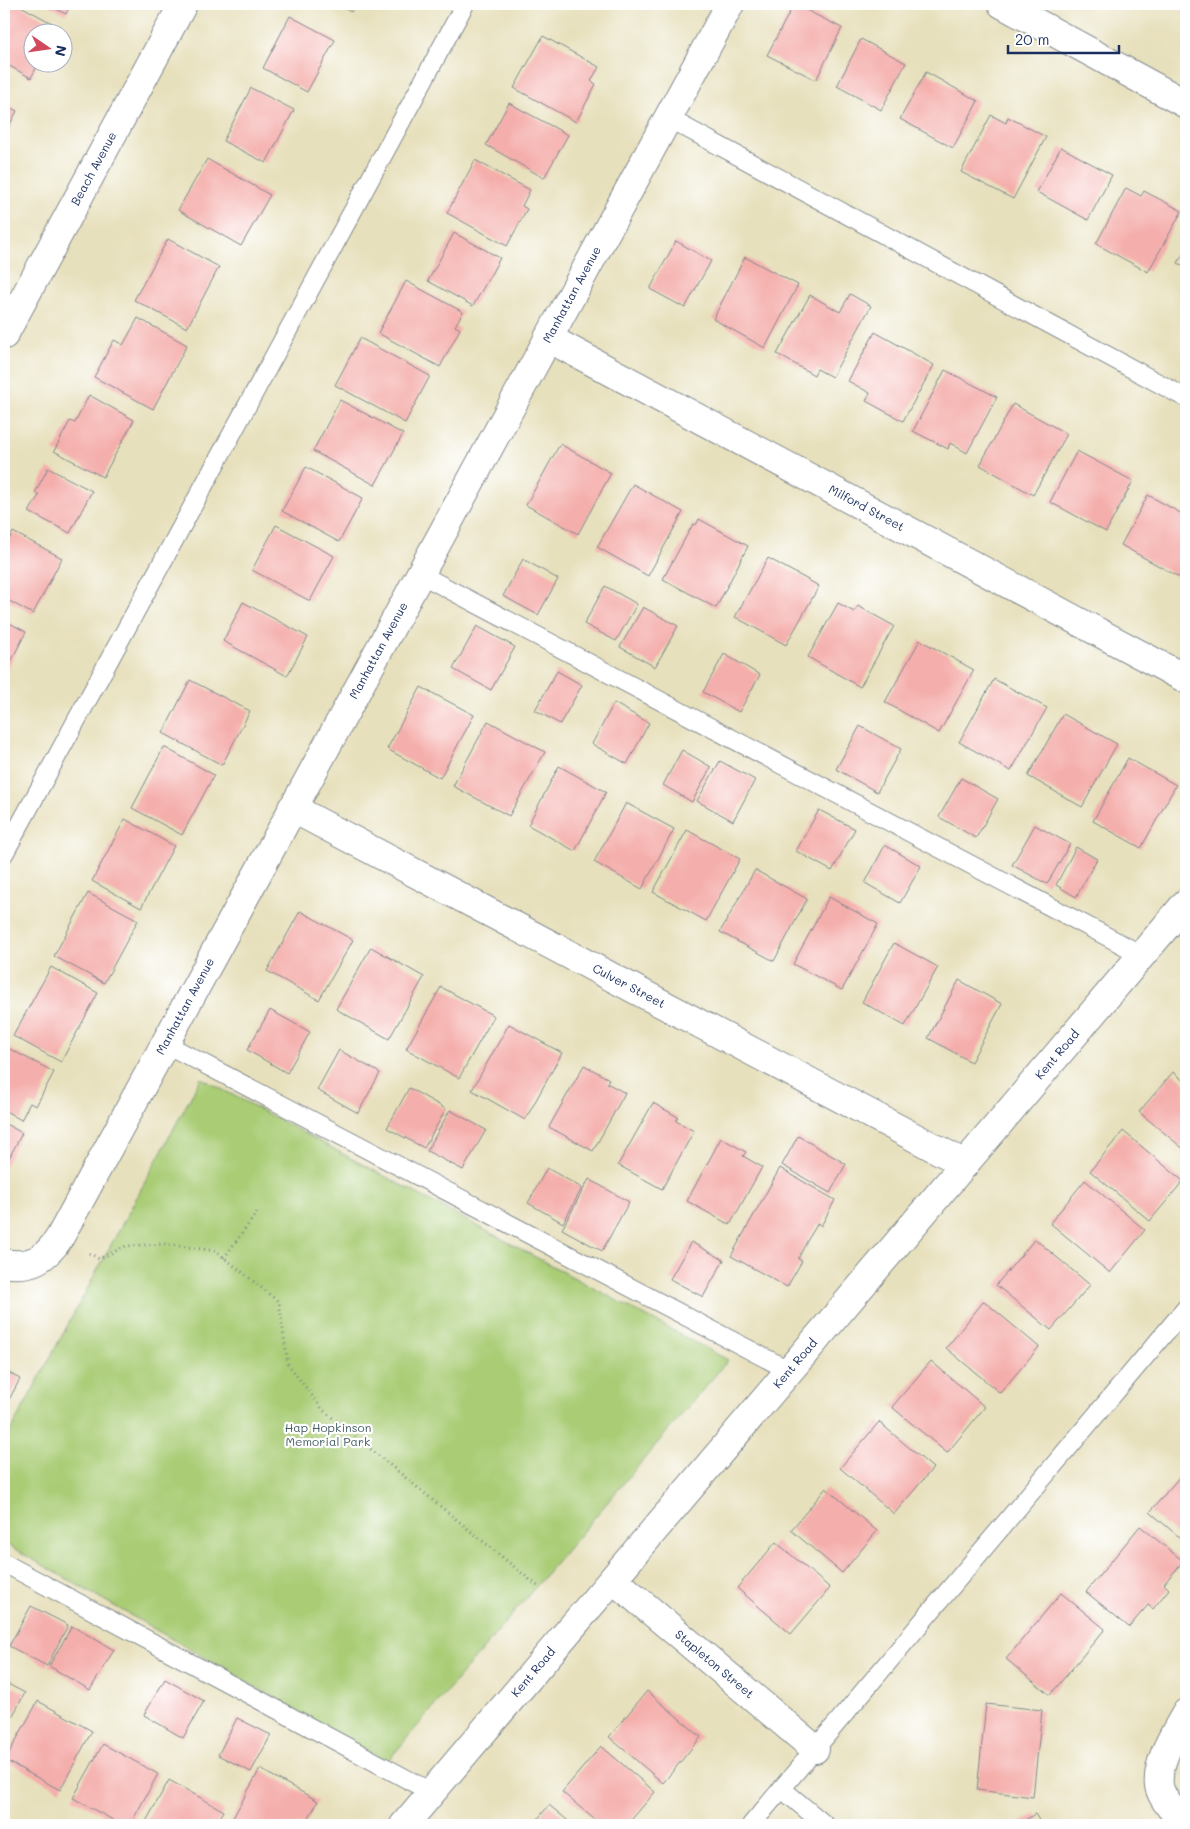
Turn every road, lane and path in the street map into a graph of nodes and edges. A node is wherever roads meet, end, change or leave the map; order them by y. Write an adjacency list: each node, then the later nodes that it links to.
1 (183, 4): 7 (street, Beach Avenue)
2 (465, 4): 13 (lane)
3 (730, 4): 6 (street, Manhattan Avenue)
4 (1002, 4): 5 (street)
5 (1186, 104)
6 (668, 118): 8 (street, Manhattan Avenue); 9 (lane)
7 (4, 335)
8 (548, 338): 10 (street, Manhattan Avenue); 11 (street, Milford Street)
9 (1186, 398)
10 (420, 574): 12 (street, Manhattan Avenue); 15 (lane)
11 (1186, 679)
12 (292, 808): 16 (street, Manhattan Avenue); 17 (street, Culver Street)
13 (4, 854)
14 (1186, 903): 15 (street, Kent Road)
15 (1142, 955): 17 (street, Kent Road)
16 (164, 1043): 19 (street, Manhattan Avenue); 23 (lane)
17 (965, 1164): 23 (street, Kent Road)
18 (258, 1211): 20 (path)
19 (60, 1237): 20 (path); 21 (street, Manhattan Avenue)
20 (224, 1258): 26 (path)
21 (4, 1263)
22 (1186, 1308): 28 (lane)
23 (790, 1371): 25 (street, Kent Road)
24 (4, 1563): 30 (lane)
25 (614, 1580): 28 (street, Stapleton Street); 30 (street, Kent Road)
26 (540, 1588)
27 (1186, 1713): 31 (street)
28 (815, 1749): 29 (lane)
29 (782, 1788): 33 (lane); 34 (lane)
30 (431, 1792): 32 (street, Kent Road)
31 (1186, 1824)
32 (404, 1825)
33 (751, 1825)
34 (824, 1825)

